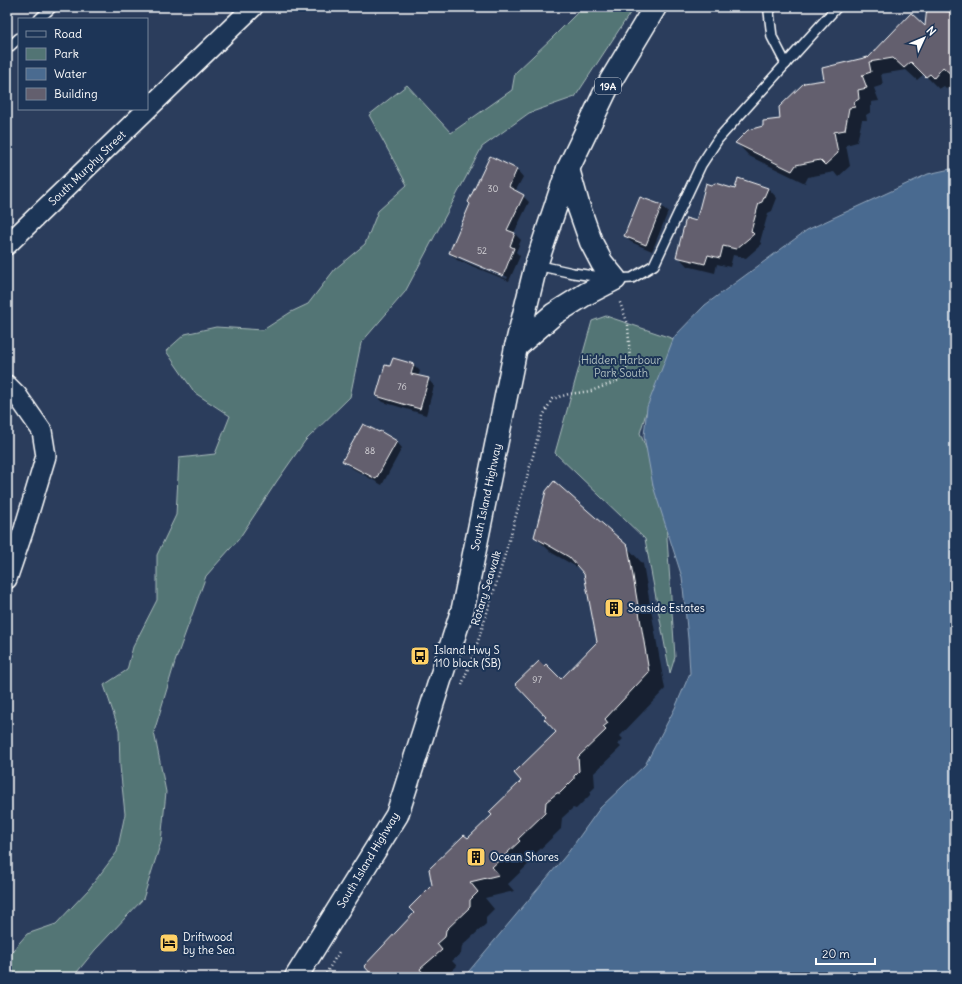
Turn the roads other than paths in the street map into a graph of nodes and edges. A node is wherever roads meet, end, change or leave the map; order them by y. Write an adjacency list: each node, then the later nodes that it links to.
1 (52, 7): 6 (lane)
2 (253, 7): 10 (street, South Murphy Street)
3 (655, 7): 12 (main road, South Island Highway / 19A)
4 (772, 7): 9 (lane)
5 (837, 7): 9 (lane)
6 (40, 18)
7 (18, 39): 8 (lane)
8 (7, 49)
9 (786, 64): 15 (lane)
10 (148, 109)
11 (147, 110): 13 (street, South Murphy Street)
12 (568, 169): 14 (main road, South Island Highway / 19A); 15 (main road)
13 (7, 245)
14 (536, 264): 15 (lane); 16 (main road, South Island Highway / 19A)
15 (615, 279): 16 (main road)
16 (516, 347): 19 (main road, South Island Highway / 19A)
17 (7, 385): 18 (street)
18 (7, 579)
19 (296, 977)

